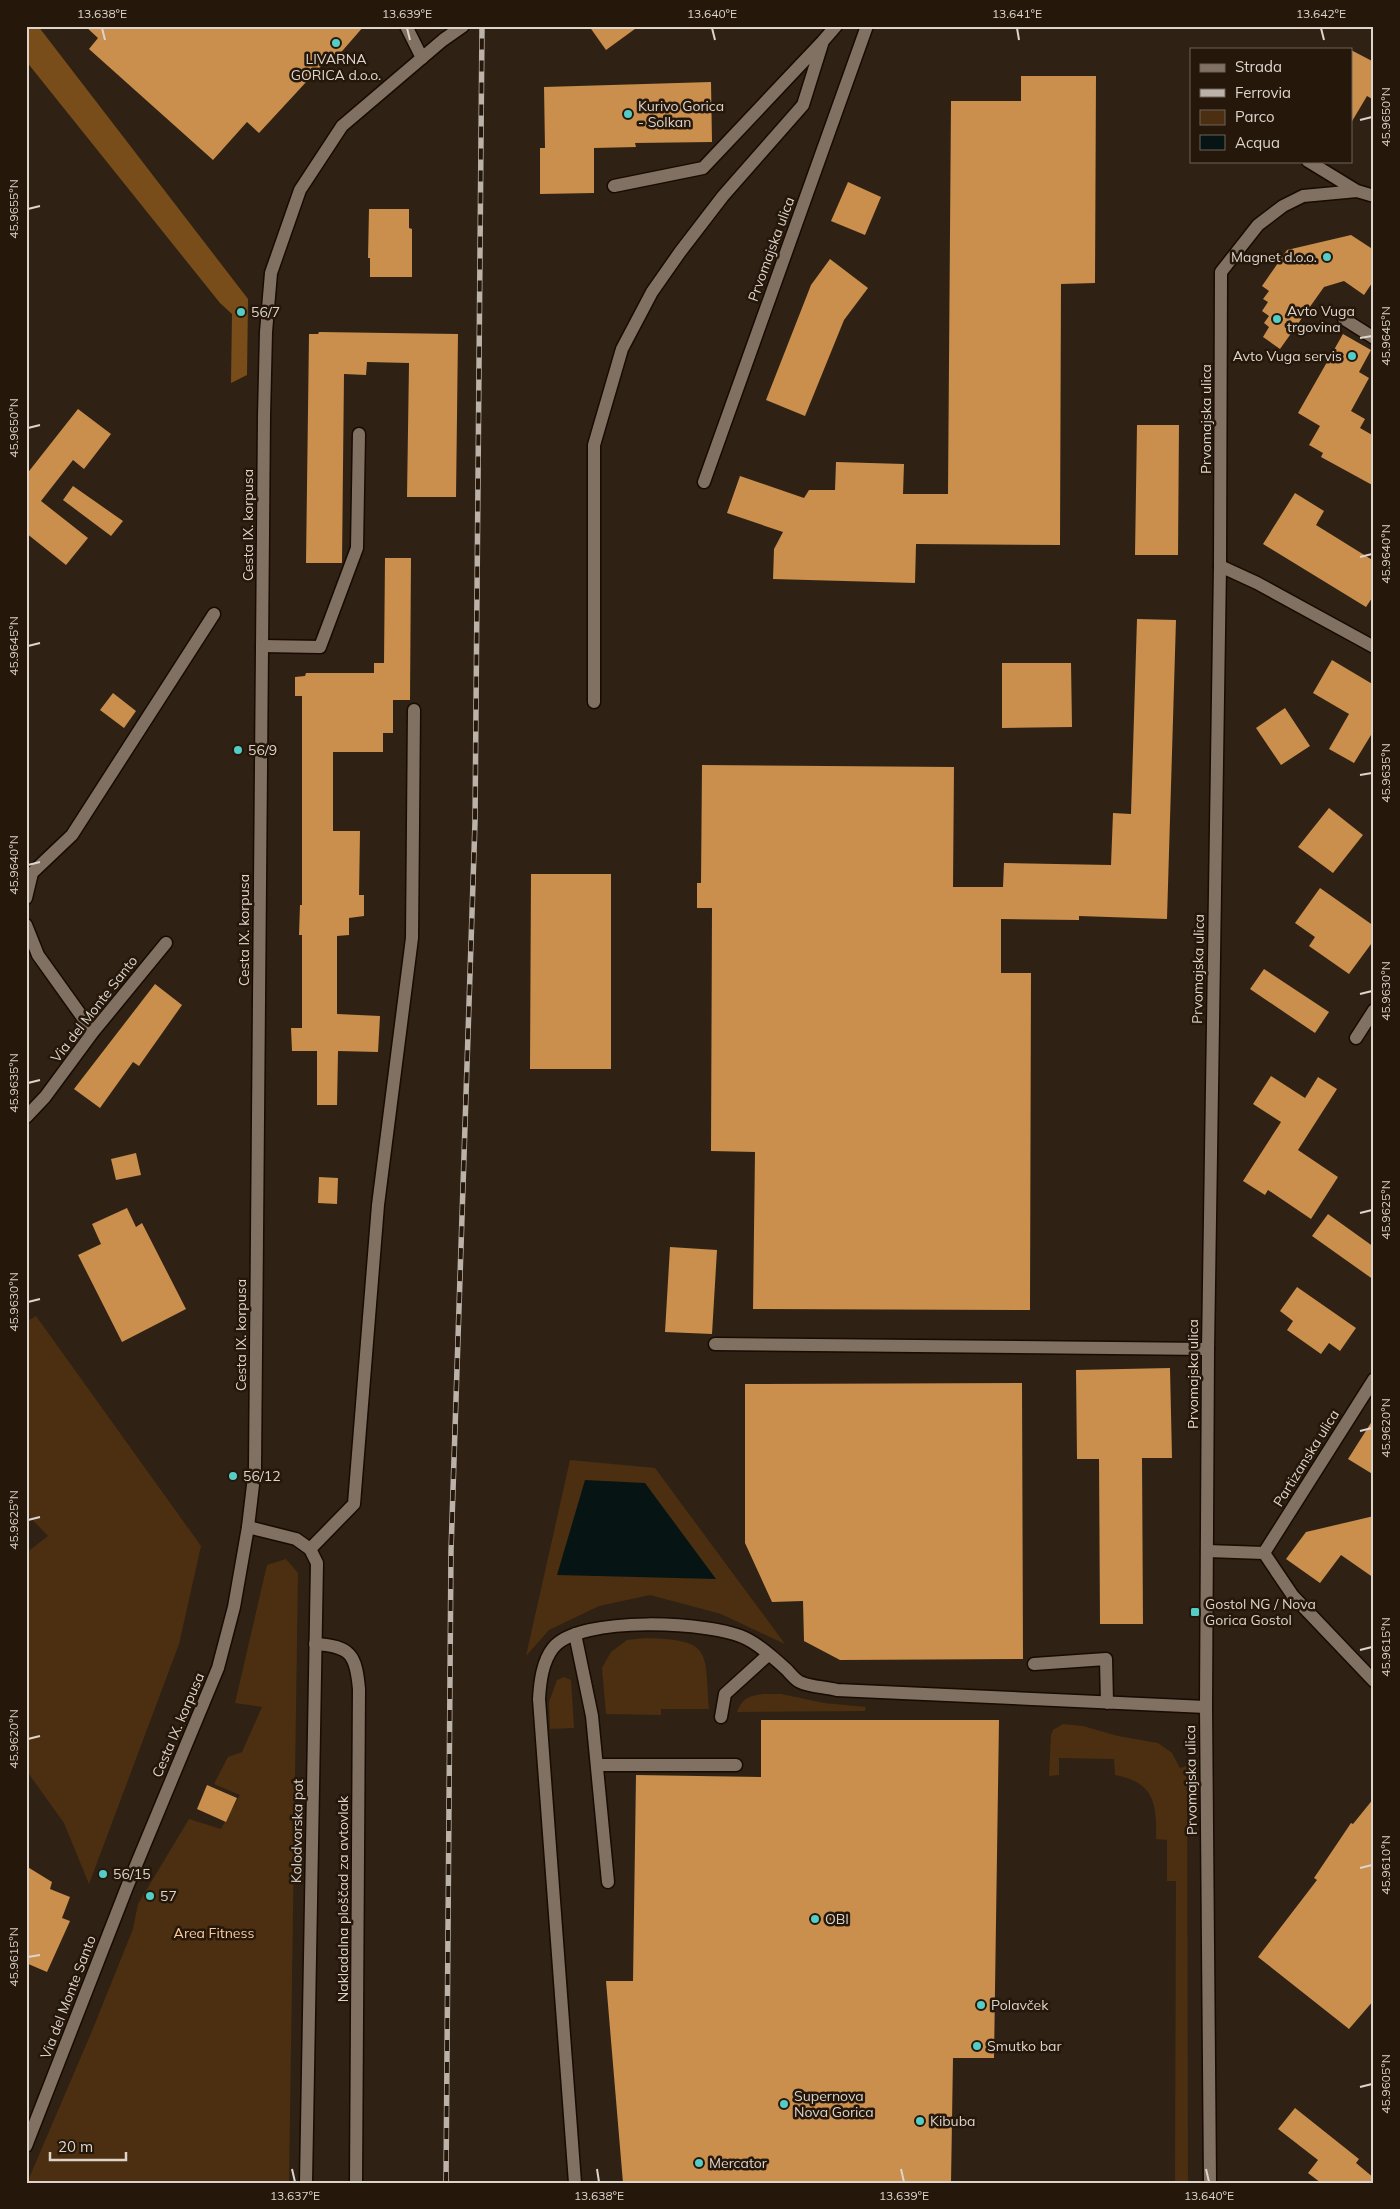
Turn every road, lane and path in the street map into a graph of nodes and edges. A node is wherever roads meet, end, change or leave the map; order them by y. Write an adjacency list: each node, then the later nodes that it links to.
1 (406, 26): 6 (street)
2 (464, 26): 6 (street, Cesta IX. korpusa)
3 (836, 26): 5 (street)
4 (867, 26): 14 (street, Prvomajska ulica)
5 (823, 40): 8 (street); 19 (street)
6 (422, 58): 17 (street, Cesta IX. korpusa)
7 (1310, 162): 9 (street)
8 (614, 186)
9 (1357, 191): 10 (street); 15 (street, Prvomajska ulica)
10 (1374, 196)
11 (1344, 319): 12 (street)
12 (1374, 338)
13 (360, 434): 17 (street)
14 (704, 482)
15 (1220, 566): 18 (street); 29 (street, Prvomajska ulica)
16 (214, 614): 21 (street)
17 (262, 646): 31 (street, Cesta IX. korpusa)
18 (1374, 647)
19 (594, 702)
20 (414, 710): 32 (street)
21 (26, 898)
22 (26, 925): 25 (street)
23 (166, 943): 25 (street, Via del Monte Santo)
24 (1374, 1010): 26 (street)
25 (93, 1032): 27 (street, Via del Monte Santo)
26 (1356, 1038)
27 (26, 1117)
28 (715, 1344): 29 (street)
29 (1208, 1349): 33 (street, Prvomajska ulica)
30 (1374, 1379): 34 (street, Partizanska ulica)
31 (248, 1527): 32 (street); 46 (street, Cesta IX. korpusa)
32 (310, 1548): 36 (street, Kolodvorska pot)
33 (1207, 1551): 34 (street); 41 (street, Prvomajska ulica)
34 (1264, 1553): 39 (street)
35 (574, 1634): 37 (street); 43 (street); 50 (street)
36 (315, 1644): 48 (street, Kolodvorska pot); 49 (street, Nakladalna ploščad za avtovlak)
37 (768, 1655): 40 (street); 42 (street)
38 (1034, 1664): 40 (street)
39 (1374, 1681)
40 (1107, 1703): 41 (street)
41 (1206, 1707): 51 (street, Prvomajska ulica)
42 (721, 1717)
43 (597, 1765): 44 (street); 45 (street)
44 (736, 1766)
45 (608, 1882)
46 (127, 1887): 47 (street, Via del Monte Santo)
47 (26, 2146)
48 (306, 2183)
49 (356, 2183)
50 (575, 2183)
51 (1210, 2183)

